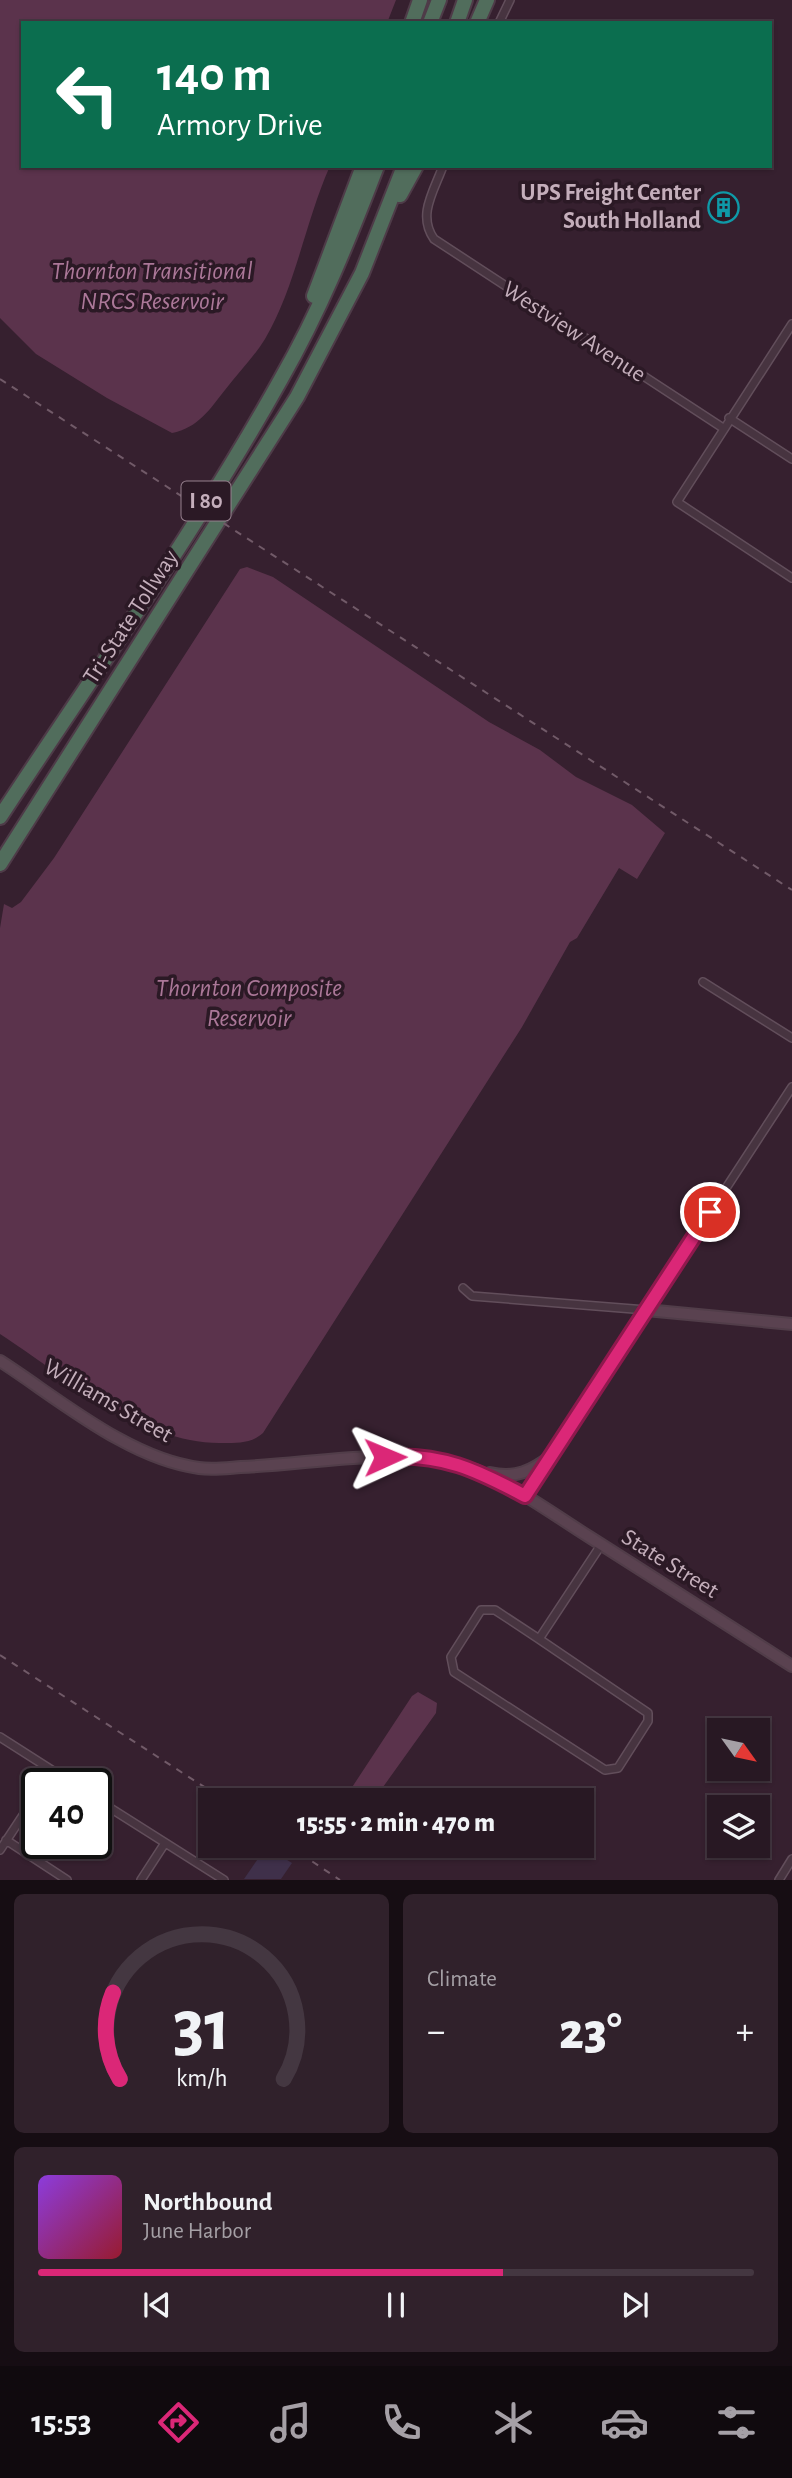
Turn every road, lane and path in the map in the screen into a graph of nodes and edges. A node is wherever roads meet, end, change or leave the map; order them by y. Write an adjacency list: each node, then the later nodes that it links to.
1 (419, 0): 6 (highway)
2 (439, 0): 7 (highway)
3 (465, 0): 8 (highway)
4 (486, 0): 9 (highway)
5 (510, 0): 10 (street)
6 (413, 21)
7 (431, 21)
8 (458, 21)
9 (478, 21)
10 (500, 21)
11 (362, 168): 18 (highway)
12 (376, 168): 18 (highway, Tri-State Tollway / I 80)
13 (403, 168): 16 (highway, Tri-State Tollway / I 80)
14 (415, 168): 16 (highway)
15 (442, 168): 20 (street, Westview Avenue)
16 (387, 213): 24 (highway, Tri-State Tollway / I 80)
17 (792, 324): 19 (street)
18 (281, 379): 23 (highway, Tri-State Tollway / I 80)
19 (729, 418): 20 (street); 21 (street)
20 (723, 428): 22 (street)
21 (792, 459)
22 (792, 578)
23 (0, 817)
24 (0, 864)
25 (703, 982): 26 (street)
26 (792, 1038)
27 (792, 1087): 29 (street)
28 (463, 1288): 29 (street)
29 (646, 1311): 30 (street); 32 (street)
30 (792, 1324)
31 (0, 1361): 33 (street, Williams Street)
32 (551, 1456): 33 (street); 34 (street)
33 (477, 1470): 34 (street, Williams Street)
34 (525, 1496): 35 (street, State Street)
35 (601, 1545): 36 (street); 37 (street, State Street)
36 (539, 1639): 36 (street)
37 (792, 1666)
38 (0, 1737): 39 (street)
39 (47, 1768)
40 (112, 1809): 43 (street)
41 (21, 1818): 42 (street)
42 (6, 1840): 44 (street); 46 (street)
43 (164, 1843): 47 (street); 48 (street)
44 (0, 1850)
45 (792, 1859): 49 (street)
46 (67, 1880)
47 (141, 1880)
48 (224, 1880)
49 (779, 1880)

